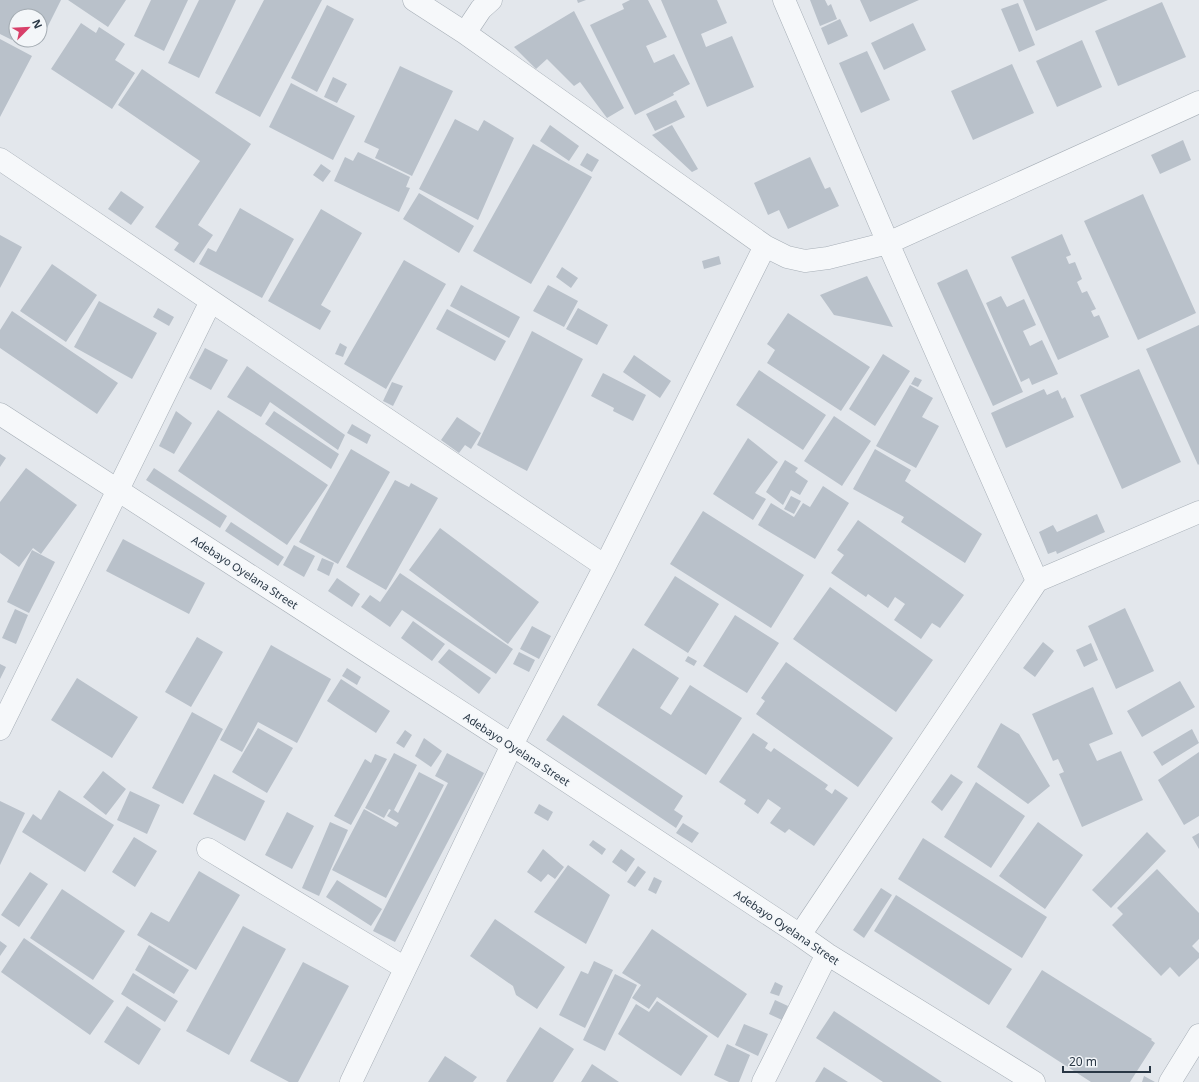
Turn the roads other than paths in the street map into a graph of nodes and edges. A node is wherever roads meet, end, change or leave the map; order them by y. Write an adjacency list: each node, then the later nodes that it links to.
1 (414, 0): 4 (street)
2 (491, 0): 4 (street)
3 (784, 0): 7 (street)
4 (465, 33): 8 (street)
5 (1199, 102): 7 (street)
6 (0, 160): 9 (street)
7 (888, 243): 8 (street); 14 (street)
8 (764, 246): 13 (street)
9 (211, 300): 11 (street); 13 (street)
10 (0, 414): 11 (street, Adebayo Oyelana Street)
11 (118, 490): 15 (street); 16 (street, Adebayo Oyelana Street)
12 (1199, 512): 14 (street)
13 (605, 566): 16 (street)
14 (1037, 581): 18 (street)
15 (0, 729)
16 (512, 745): 18 (street, Adebayo Oyelana Street); 20 (street)
17 (208, 849): 20 (street)
18 (800, 935): 19 (street, Adebayo Oyelana Street)
19 (827, 954): 23 (street); 24 (street, Adebayo Oyelana Street)
20 (405, 968): 22 (street)
21 (1199, 1035): 25 (street)
22 (350, 1082)
23 (763, 1082)
24 (1034, 1082)
25 (1170, 1082)

